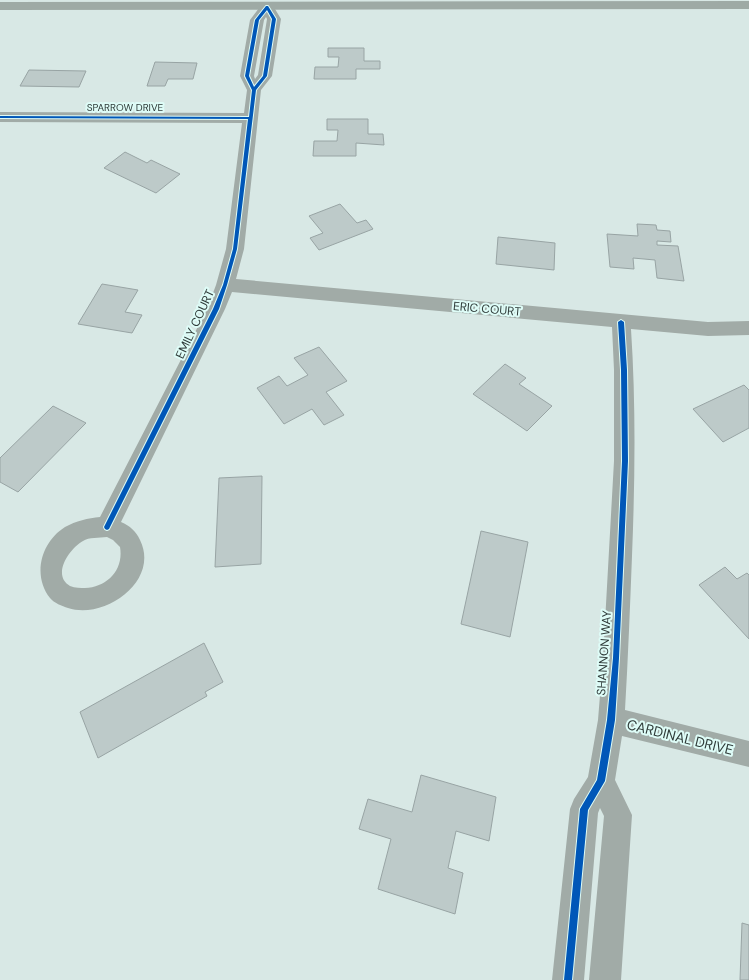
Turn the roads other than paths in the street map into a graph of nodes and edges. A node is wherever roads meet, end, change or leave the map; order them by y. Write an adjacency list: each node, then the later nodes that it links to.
1 (749, 5): 3 (main road)
2 (0, 6): 3 (main road)
3 (267, 7): 5 (street, EMILY COURT)
4 (0, 117): 5 (street, SPARROW DRIVE)
5 (251, 118): 6 (street, EMILY COURT)
6 (225, 285): 7 (street, ERIC COURT); 9 (street, EMILY COURT)
7 (621, 322): 8 (street, ERIC COURT); 10 (street, SHANNON WAY)
8 (749, 328)
9 (107, 527)
10 (611, 720): 11 (street, CARDINAL DRIVE); 12 (street, SHANNON WAY)
11 (749, 754)
12 (601, 781): 13 (street, SHANNON WAY); 14 (street)
13 (568, 980)
14 (605, 980)

